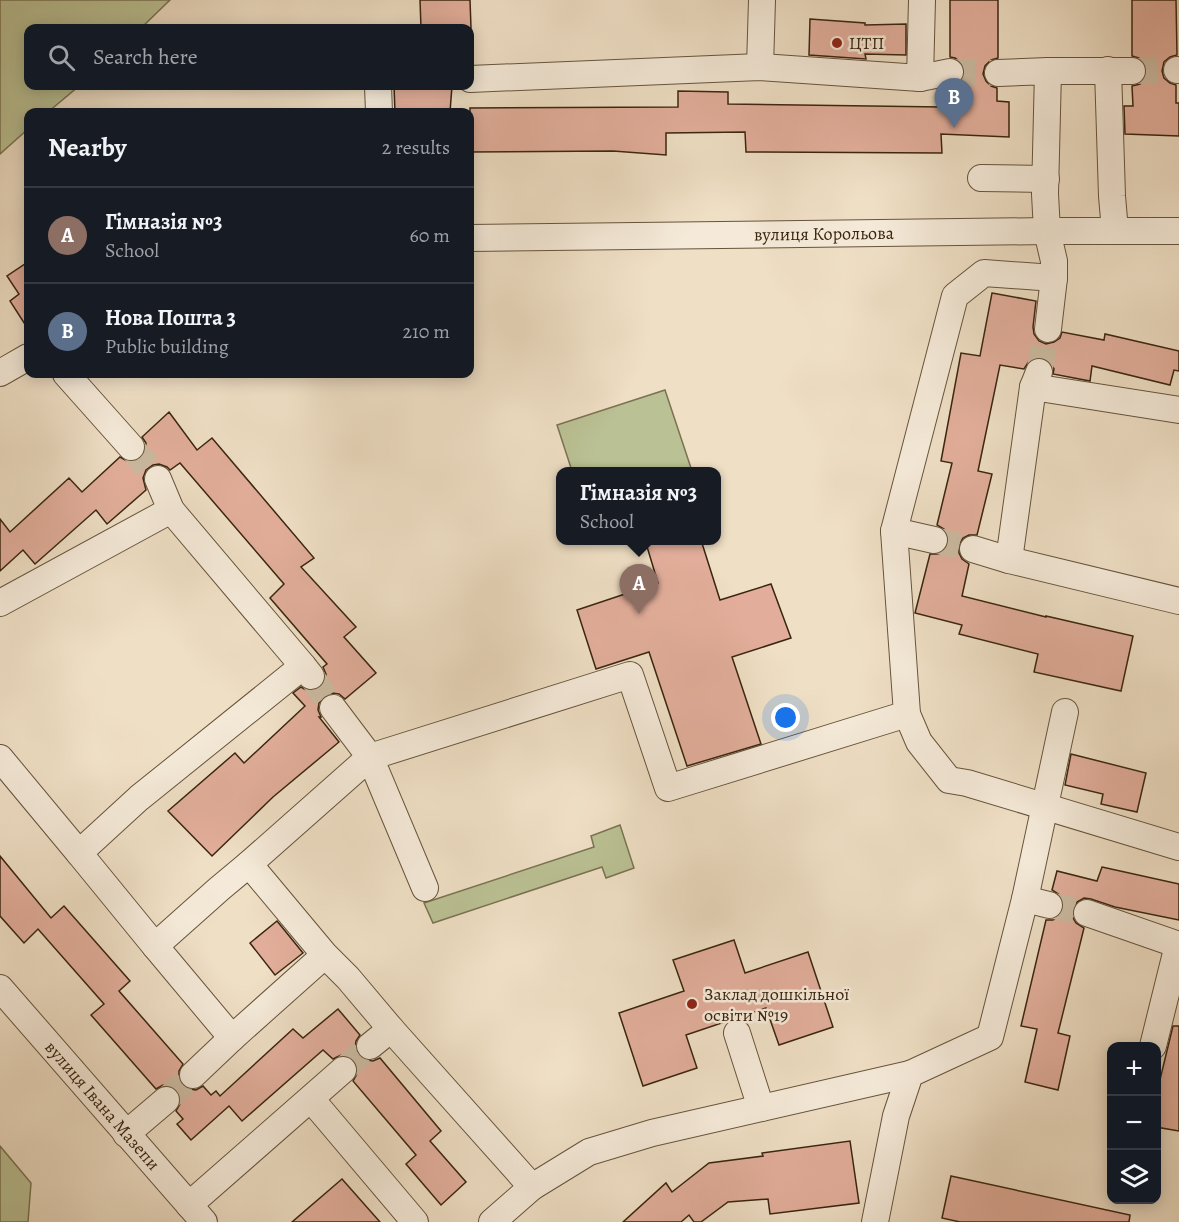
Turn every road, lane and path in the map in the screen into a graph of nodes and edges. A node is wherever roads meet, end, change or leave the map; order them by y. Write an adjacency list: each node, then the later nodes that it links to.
1 (762, 0): 3 (street)
2 (922, 0): 7 (street)
3 (760, 67): 7 (street); 8 (street)
4 (1048, 71): 6 (street); 12 (street); 14 (street)
5 (950, 72): 7 (street)
6 (998, 73)
7 (920, 78)
8 (474, 79)
9 (378, 90): 10 (street)
10 (379, 108)
11 (981, 178): 12 (street)
12 (1046, 179): 13 (street)
13 (1047, 231): 14 (street, вулиця Корольова); 16 (street, вулиця Корольова); 17 (street)
14 (1115, 231): 15 (street, вулиця Корольова)
15 (1179, 231)
16 (474, 238)
17 (1054, 278): 18 (street); 26 (street)
18 (1047, 329)
19 (24, 359): 20 (street)
20 (0, 373)
21 (70, 378): 23 (street)
22 (1179, 410): 29 (street)
23 (131, 447)
24 (158, 479): 25 (street)
25 (171, 510): 31 (street); 39 (street)
26 (894, 531): 27 (street); 34 (street)
27 (934, 540)
28 (973, 549): 29 (street)
29 (1008, 560): 30 (street)
30 (1179, 601)
31 (0, 603)
32 (333, 708): 35 (street)
33 (1065, 712): 37 (street)
34 (906, 714): 35 (street); 37 (street)
35 (370, 757): 40 (street); 41 (street)
36 (0, 758): 39 (street)
37 (1045, 807): 38 (street); 53 (street)
38 (1179, 847)
39 (79, 853): 44 (street)
40 (249, 864): 44 (street); 45 (street)
41 (424, 888)
42 (1087, 913): 43 (street)
43 (1179, 945): 50 (street)
44 (155, 946): 49 (street)
45 (325, 955): 47 (street); 49 (street)
46 (0, 988): 58 (street, вулиця Івана Мазепи)
47 (391, 1029): 51 (street); 59 (street)
48 (737, 1033): 57 (street)
49 (232, 1038): 54 (street)
50 (1154, 1042)
51 (370, 1046)
52 (343, 1070): 55 (street)
53 (910, 1074): 57 (street); 61 (street)
54 (193, 1075)
55 (311, 1099): 60 (street); 62 (street)
56 (166, 1100): 58 (street)
57 (761, 1108): 59 (street)
58 (126, 1134): 60 (street, вулиця Івана Мазепи)
59 (532, 1187): 63 (street)
60 (197, 1213)
61 (880, 1221)
62 (414, 1222)
63 (492, 1222)

